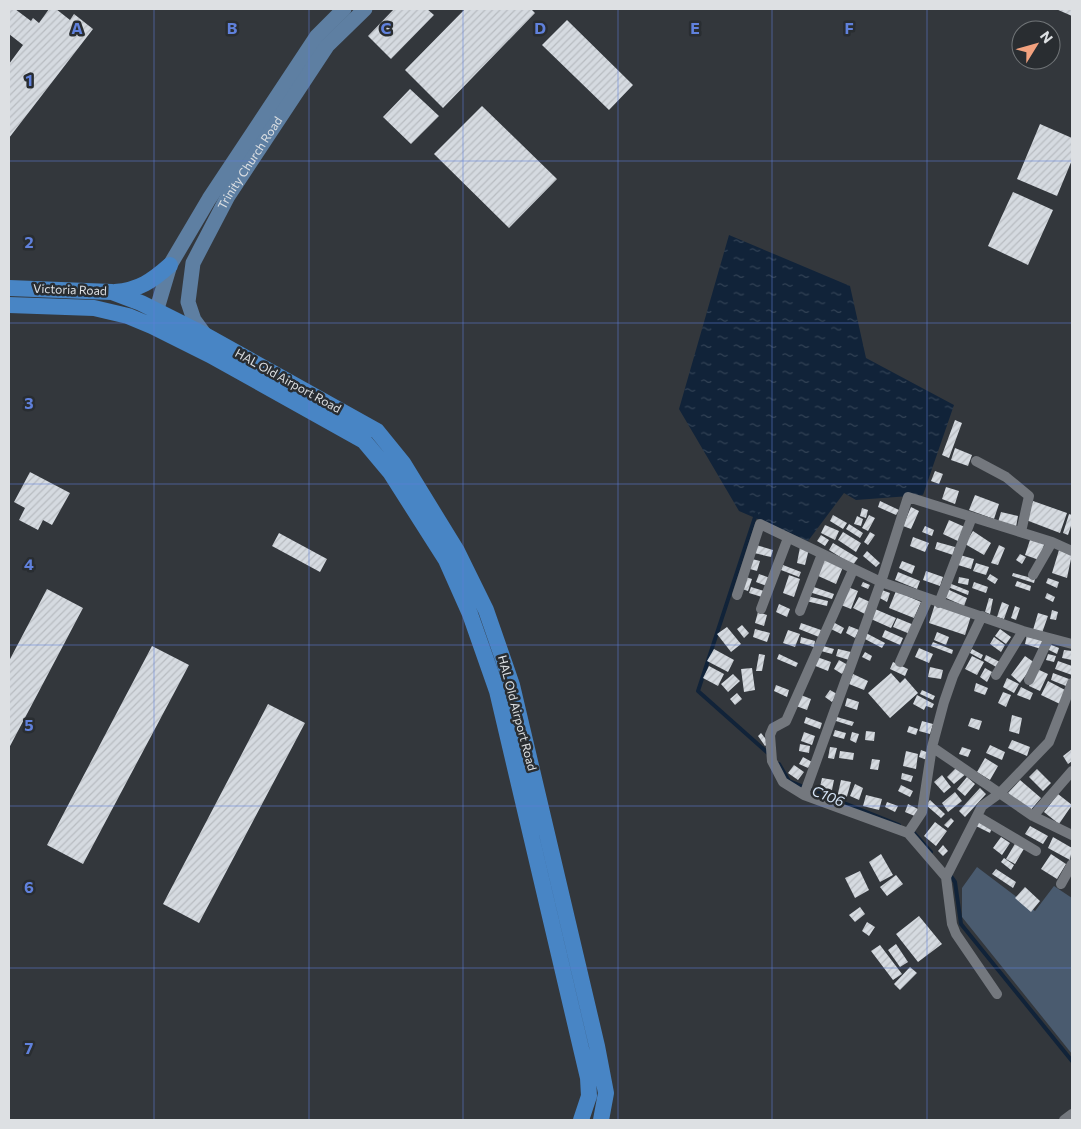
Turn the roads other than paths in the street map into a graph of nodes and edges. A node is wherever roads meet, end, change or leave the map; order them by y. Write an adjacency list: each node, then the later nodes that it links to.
1 (344, 9): 3 (main road, Trinity Church Road)
2 (364, 9): 9 (main road, Trinity Church Road)
3 (170, 265): 5 (main road); 7 (main road, Trinity Church Road)
4 (9, 288): 5 (main road, Victoria Road)
5 (112, 292): 7 (main road, Victoria Road)
6 (9, 305): 8 (main road, Victoria Road)
7 (157, 310): 8 (main road, Trinity Church Road); 9 (main road, HAL Old Airport Road)
8 (152, 326): 47 (main road, HAL Old Airport Road)
9 (205, 335): 48 (main road, HAL Old Airport Road)
10 (976, 461): 12 (street)
11 (972, 517): 12 (street); 19 (street); 22 (street)
12 (1021, 532): 14 (street)
13 (788, 538): 16 (street); 20 (street); 23 (street)
14 (1052, 542): 15 (street); 18 (street)
15 (1072, 551)
16 (822, 554): 17 (street); 24 (street)
17 (853, 570): 19 (street); 36 (street)
18 (1033, 575)
19 (881, 582): 21 (street); 36 (street)
20 (737, 595)
21 (928, 599): 22 (street); 29 (street)
22 (939, 602): 25 (street)
23 (761, 609)
24 (800, 611)
25 (982, 616): 26 (street); 33 (street)
26 (1023, 631): 27 (street); 30 (street)
27 (1050, 638): 28 (street); 31 (street)
28 (1072, 644)
29 (900, 662)
30 (996, 675)
31 (1028, 680)
32 (1072, 683): 35 (street)
33 (932, 746): 35 (street); 39 (street)
34 (1072, 772): 38 (street)
35 (1000, 793): 37 (street); 38 (street)
36 (804, 794): 39 (street)
37 (977, 816): 41 (street); 43 (street)
38 (1033, 816): 40 (street)
39 (911, 830): 43 (street)
40 (1072, 835)
41 (1036, 852)
42 (1072, 864): 44 (street)
43 (946, 877): 45 (street)
44 (1061, 884)
45 (998, 994)
46 (1072, 1114): 49 (street)
47 (581, 1120)
48 (601, 1120)
49 (1064, 1120)

